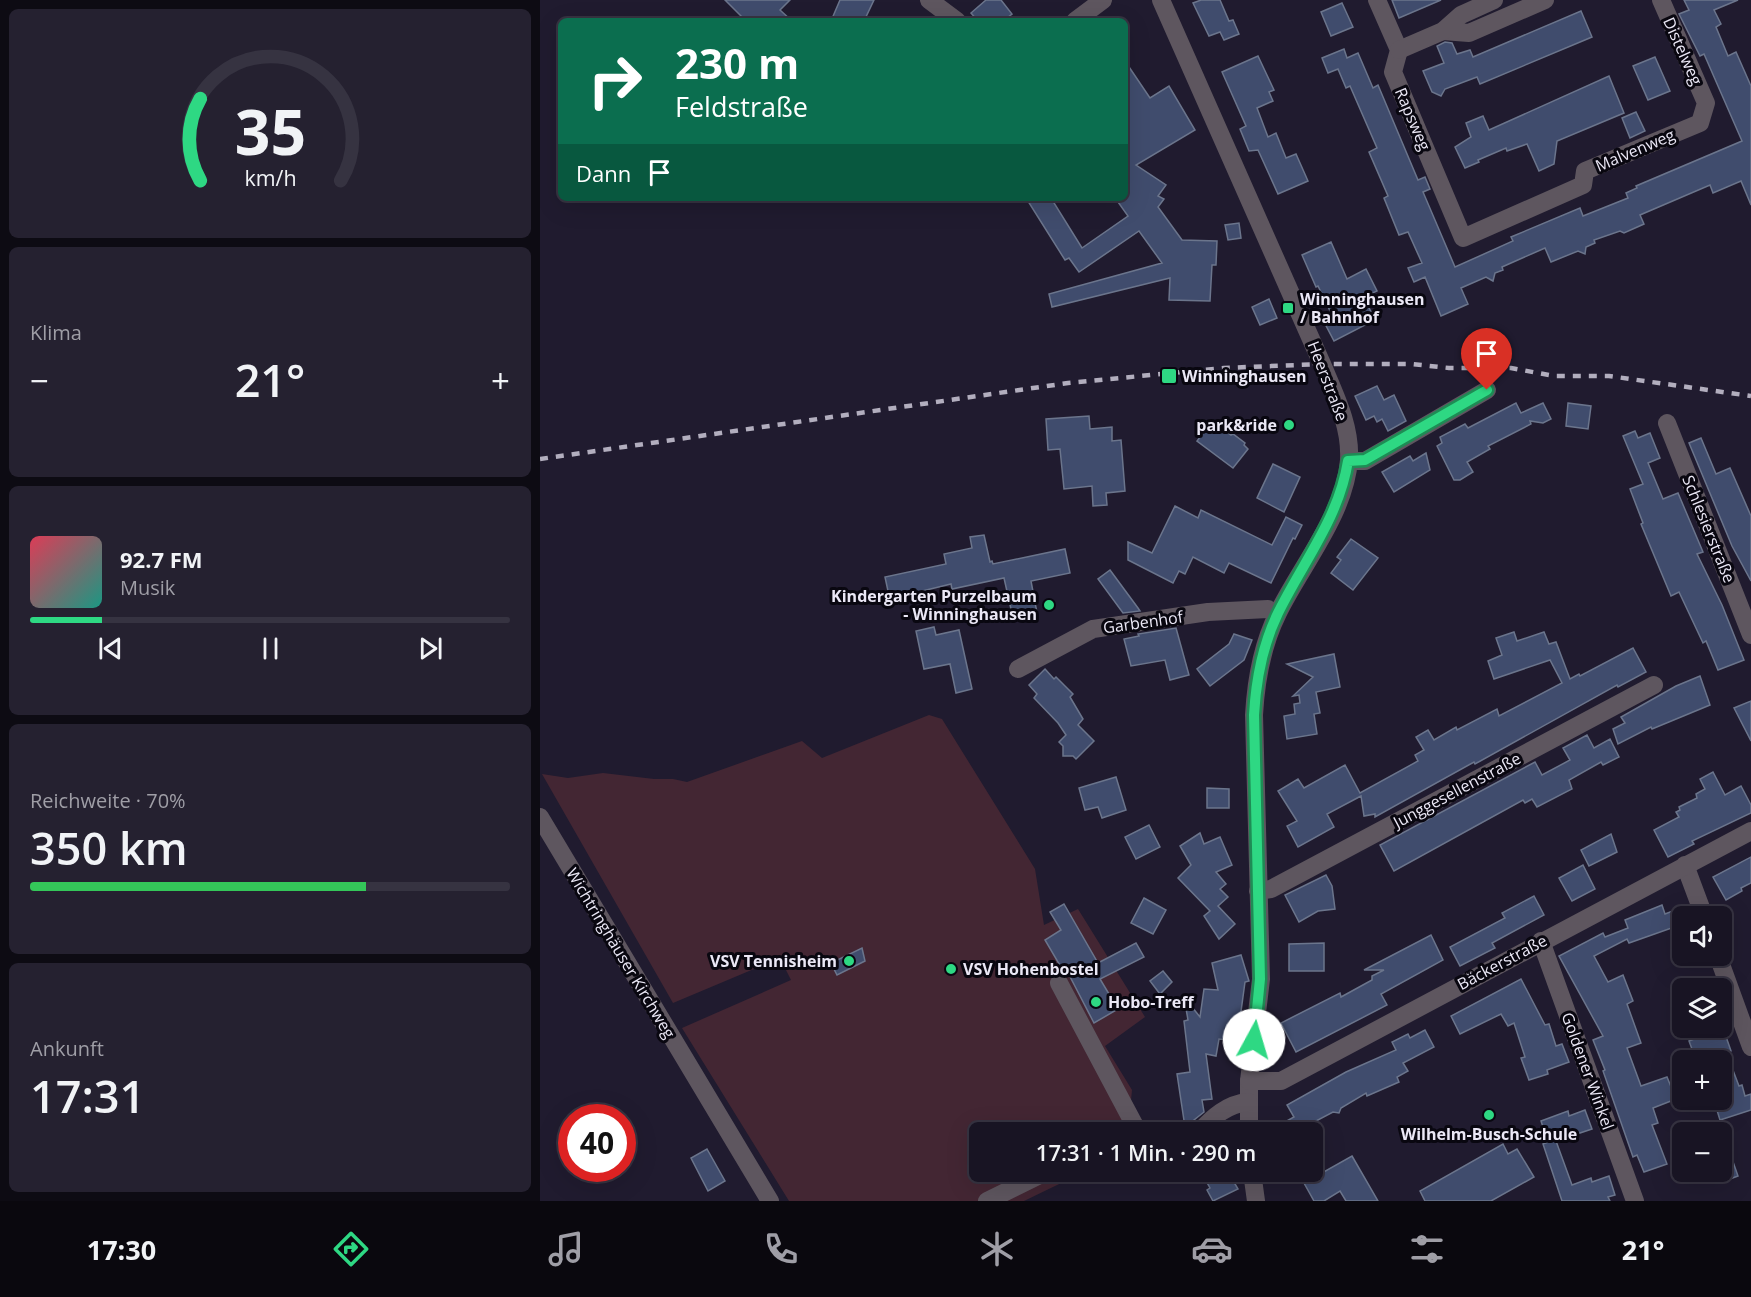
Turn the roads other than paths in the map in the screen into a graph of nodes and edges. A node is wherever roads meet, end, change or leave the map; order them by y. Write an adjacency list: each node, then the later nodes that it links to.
1 (929, 0): 8 (street)
2 (1103, 0): 9 (street)
3 (1161, 0): 16 (street, Heerstraße)
4 (1377, 0): 11 (street)
5 (1494, 0): 10 (street)
6 (1545, 0): 10 (street)
7 (1661, 0): 12 (street, Distelweg)
8 (953, 18)
9 (1079, 18)
10 (1443, 31): 11 (street)
11 (1399, 50): 13 (street, Rapsweg)
12 (1706, 103): 13 (street, Malvenweg)
13 (1463, 238)
14 (1487, 390): 16 (street)
15 (1667, 423): 18 (street, Schlesierstraße)
16 (1348, 461): 17 (street, Heerstraße)
17 (1277, 614): 19 (street, Garbenhof); 24 (street, Heerstraße)
18 (1751, 635)
19 (1018, 669)
20 (1654, 685): 24 (street, Junggesellenstraße)
21 (540, 817): 37 (street, Wichtringhäuser Kirchweg)
22 (1751, 831): 23 (street, Bäckerstraße)
23 (1685, 865): 25 (street); 26 (street, Bäckerstraße)
24 (1258, 891): 30 (street, Heerstraße)
25 (1700, 906)
26 (1540, 941): 30 (street, Bäckerstraße); 40 (street, Goldener Winkel)
27 (1722, 966): 29 (street)
28 (1059, 983): 32 (street)
29 (1751, 1047)
30 (1250, 1081): 31 (street, Heerstraße)
31 (1248, 1102): 33 (street); 34 (street, Heerstraße)
32 (1129, 1122)
33 (1209, 1122)
34 (1249, 1122)
35 (1026, 1182): 38 (street)
36 (1253, 1182): 39 (street)
37 (770, 1201)
38 (987, 1201)
39 (1256, 1201)
40 (1635, 1201)

